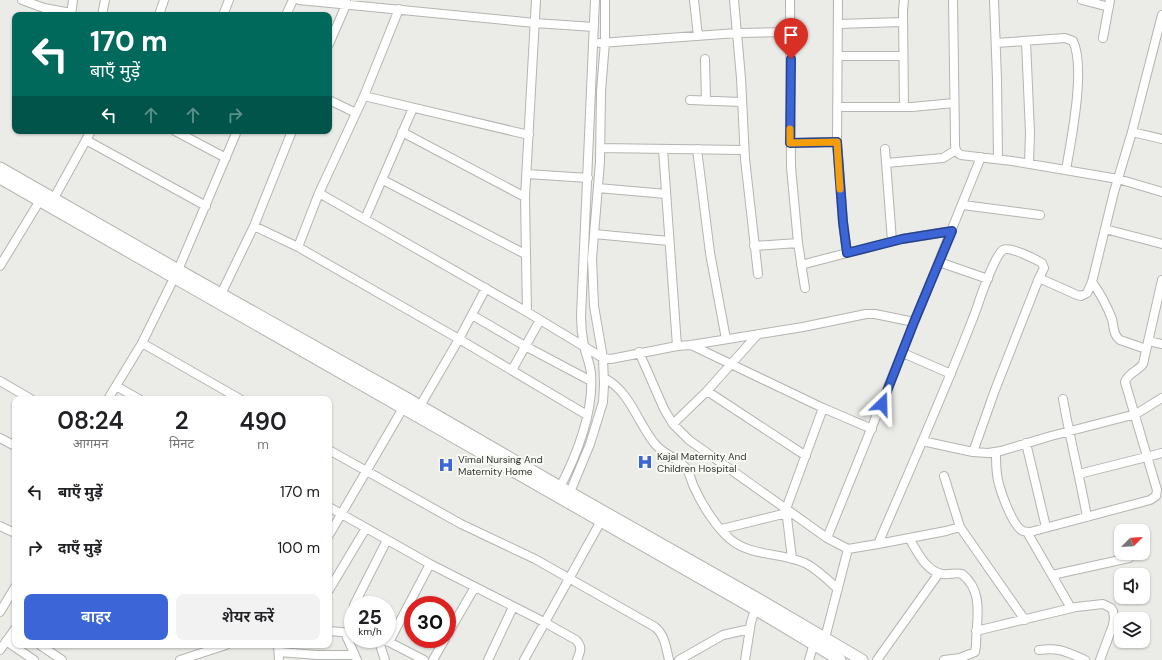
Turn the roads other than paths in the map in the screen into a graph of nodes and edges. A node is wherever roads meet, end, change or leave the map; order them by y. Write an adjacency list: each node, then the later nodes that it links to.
1 (22, 0): 22 (street)
2 (73, 0): 23 (street)
3 (104, 0): 24 (street)
4 (164, 0): 25 (street)
5 (229, 0): 26 (street)
6 (293, 0): 27 (street)
7 (300, 0): 19 (street)
8 (536, 0): 30 (street)
9 (595, 0): 32 (street)
10 (605, 0): 39 (street)
11 (694, 0): 35 (street)
12 (734, 0): 34 (street)
13 (790, 0): 33 (street)
14 (838, 0): 31 (street)
15 (904, 0): 29 (street)
16 (953, 0): 50 (street)
17 (994, 0): 41 (street)
18 (1082, 0): 20 (street)
19 (346, 3): 21 (street); 36 (street)
20 (1110, 3): 37 (street)
21 (399, 9): 30 (street); 45 (street)
22 (62, 12)
23 (71, 12)
24 (102, 12)
25 (160, 12)
26 (224, 12)
27 (287, 12)
28 (1161, 19): 56 (street)
29 (903, 22): 31 (street); 43 (street)
30 (535, 23): 32 (street); 61 (street)
31 (838, 24): 42 (street)
32 (594, 27): 40 (street)
33 (791, 32): 34 (street); 65 (street)
34 (737, 33): 35 (street); 49 (street)
35 (698, 36): 39 (street)
36 (332, 37)
37 (1103, 38)
38 (1026, 40): 41 (street); 76 (street); 78 (street)
39 (604, 42): 40 (street); 66 (street)
40 (594, 43): 81 (street)
41 (996, 44): 74 (street)
42 (838, 56): 43 (street); 51 (street)
43 (904, 56): 52 (street)
44 (705, 59): 48 (street)
45 (364, 96): 53 (street); 54 (street)
46 (690, 100): 48 (street)
47 (332, 101): 54 (street)
48 (706, 101): 49 (street)
49 (742, 102): 70 (street)
50 (954, 103): 52 (street); 71 (street)
51 (837, 107): 52 (street); 64 (street)
52 (904, 107)
53 (412, 108): 55 (street); 61 (street)
54 (356, 113): 86 (street)
55 (402, 132): 83 (street); 89 (street)
56 (1132, 132): 62 (street); 82 (street)
57 (89, 134): 63 (street)
58 (183, 134): 73 (street)
59 (236, 134): 73 (street)
60 (291, 134): 95 (street)
61 (529, 135): 79 (street)
62 (1162, 139)
63 (86, 140): 90 (street); 92 (street)
64 (837, 142): 65 (street); 105 (street)
65 (790, 143): 101 (street)
66 (600, 148): 67 (street); 84 (street)
67 (663, 149): 68 (street); 87 (street)
68 (697, 149): 70 (street); 125 (street)
69 (885, 149): 75 (street)
70 (744, 150): 103 (street)
71 (956, 150): 72 (street); 75 (street)
72 (981, 157): 74 (street); 91 (street)
73 (226, 158): 92 (street)
74 (998, 159): 76 (street)
75 (886, 163): 100 (street)
76 (1029, 164): 78 (street)
77 (0, 168): 88 (main road)
78 (1066, 170): 82 (street)
79 (527, 174): 81 (street); 89 (street)
80 (0, 178): 88 (main road)
81 (588, 178): 132 (street)
82 (1118, 179): 85 (street); 96 (street)
83 (383, 180): 94 (street); 106 (street)
84 (598, 188): 87 (street); 98 (street)
85 (1162, 192)
86 (319, 193): 94 (street); 104 (street)
87 (666, 194): 99 (street)
88 (42, 197): 90 (main road); 109 (street); 110 (main road)
89 (525, 197): 106 (street)
90 (54, 198): 110 (main road)
91 (963, 205): 93 (street); 97 (street)
92 (206, 206): 110 (street)
93 (1040, 215)
94 (365, 220): 116 (street)
95 (254, 226): 104 (street); 118 (street)
96 (1104, 229): 102 (street); 115 (street)
97 (952, 231): 100 (street); 107 (street)
98 (594, 234): 99 (street); 135 (street)
99 (669, 241): 131 (street)
100 (892, 241): 105 (street)
101 (798, 243): 103 (street); 108 (street)
102 (1162, 244)
103 (754, 246): 111 (street)
104 (298, 247): 124 (street)
105 (847, 253): 108 (street)
106 (525, 254): 119 (street)
107 (939, 262): 112 (street); 122 (street)
108 (801, 265): 117 (street)
109 (0, 266)
110 (176, 274): 118 (main road); 126 (street); 150 (main road)
111 (758, 274)
112 (988, 278): 113 (street); 138 (street)
113 (1040, 278): 115 (street); 163 (street)
114 (1162, 280): 129 (street)
115 (1092, 282): 129 (street)
116 (486, 288): 119 (street); 120 (street)
117 (805, 288)
118 (221, 294): 150 (main road)
119 (527, 312): 121 (street)
120 (472, 315): 124 (street); 130 (street)
121 (540, 320): 130 (street); 132 (street)
122 (914, 322): 123 (street); 134 (street)
123 (758, 334): 125 (street); 136 (street)
124 (459, 339): 137 (street); 151 (street)
125 (726, 339): 128 (street)
126 (142, 343): 142 (street); 147 (street)
127 (1162, 344): 129 (street)
128 (691, 345): 131 (street); 136 (street)
129 (1147, 345): 153 (street)
130 (525, 346): 137 (street); 141 (street)
131 (677, 346): 133 (street)
132 (584, 347): 135 (street); 141 (street)
133 (639, 352): 135 (street); 155 (street)
134 (903, 353): 138 (street); 156 (street)
135 (603, 358): 139 (street)
136 (730, 364): 143 (street); 152 (street)
137 (512, 370): 154 (street)
138 (951, 374): 159 (street)
139 (604, 378): 172 (street); 182 (street)
140 (0, 381): 144 (street)
141 (591, 381): 154 (street)
142 (116, 386): 145 (street); 146 (street)
143 (707, 391): 155 (street); 166 (street)
144 (26, 396)
145 (110, 396)
146 (133, 396)
147 (235, 396)
148 (1162, 398): 153 (street)
149 (1062, 399): 157 (street)
150 (406, 403): 151 (main road); 168 (street); 171 (main road)
151 (420, 406): 171 (main road)
152 (823, 408): 156 (street); 166 (street)
153 (1136, 414): 157 (street); 167 (street)
154 (587, 415): 171 (street)
155 (673, 424): 174 (street)
156 (872, 429): 186 (street)
157 (1068, 431): 160 (street); 169 (street)
158 (0, 438): 161 (street)
159 (922, 441): 163 (street); 189 (street)
160 (1026, 443): 164 (street); 181 (street)
161 (12, 444)
162 (332, 452): 168 (street)
163 (973, 452): 164 (street)
164 (996, 452): 185 (street)
165 (1162, 453): 167 (street)
166 (806, 456): 174 (street)
167 (1148, 457): 169 (street); 176 (street)
168 (366, 471): 175 (street); 196 (street)
169 (1079, 474): 176 (street)
170 (944, 476): 179 (street)
171 (558, 491): 172 (main road)
172 (568, 497): 177 (main road); 202 (main road)
173 (332, 509): 175 (street)
174 (786, 511): 182 (street); 186 (street); 191 (street)
175 (341, 514): 180 (street); 183 (street)
176 (1087, 517): 181 (street)
177 (601, 521): 196 (street); 202 (main road)
178 (0, 526): 184 (street)
179 (960, 527): 187 (street); 207 (street)
180 (366, 528): 188 (street); 197 (street)
181 (1046, 528): 185 (street)
182 (722, 529): 191 (street)
183 (332, 530)
184 (12, 532)
185 (1027, 532): 195 (street)
186 (827, 538): 190 (street)
187 (909, 538): 189 (street); 194 (street)
188 (387, 540): 193 (street); 201 (street)
189 (878, 544): 190 (street)
190 (848, 549): 199 (street)
191 (792, 559): 199 (street)
192 (1119, 560): 195 (street)
193 (430, 564): 198 (street); 209 (street)
194 (939, 573): 212 (street); 244 (street)
195 (1052, 574): 204 (street)
196 (569, 579): 208 (street); 238 (street)
197 (332, 585)
198 (475, 587): 203 (street); 206 (street)
199 (838, 588): 215 (street)
200 (12, 592): 205 (street)
201 (359, 596)
202 (757, 604): 210 (street); 215 (main road)
203 (513, 606): 208 (street); 235 (street)
204 (1071, 608): 207 (street); 247 (street)
205 (0, 612)
206 (456, 620)
207 (1025, 620): 212 (street)
208 (544, 622): 236 (street); 237 (street)
209 (396, 629)
210 (750, 629): 239 (street); 240 (street)
211 (332, 631): 214 (street)
212 (976, 631): 245 (street)
213 (12, 632): 216 (street)
214 (344, 632)
215 (819, 639): 241 (street); 242 (main road); 243 (main road)
216 (6, 641): 217 (street); 225 (street)
217 (12, 645)
218 (396, 646): 233 (street)
219 (16, 648): 229 (street)
220 (44, 648): 230 (street)
221 (217, 648): 231 (street)
222 (353, 648): 228 (street)
223 (380, 648): 232 (street)
224 (440, 648): 234 (street)
225 (0, 650)
226 (1039, 650): 246 (street)
227 (279, 652): 228 (street)
228 (356, 658)
229 (34, 660)
230 (62, 660)
231 (180, 660)
232 (385, 660)
233 (424, 660)
234 (433, 660)
235 (488, 660)
236 (524, 660)
237 (577, 660)
238 (669, 660)
239 (679, 660)
240 (745, 660)
241 (809, 660)
242 (840, 660)
243 (862, 660)
244 (877, 660)
245 (944, 660)
246 (1085, 660)
247 (1100, 660)

